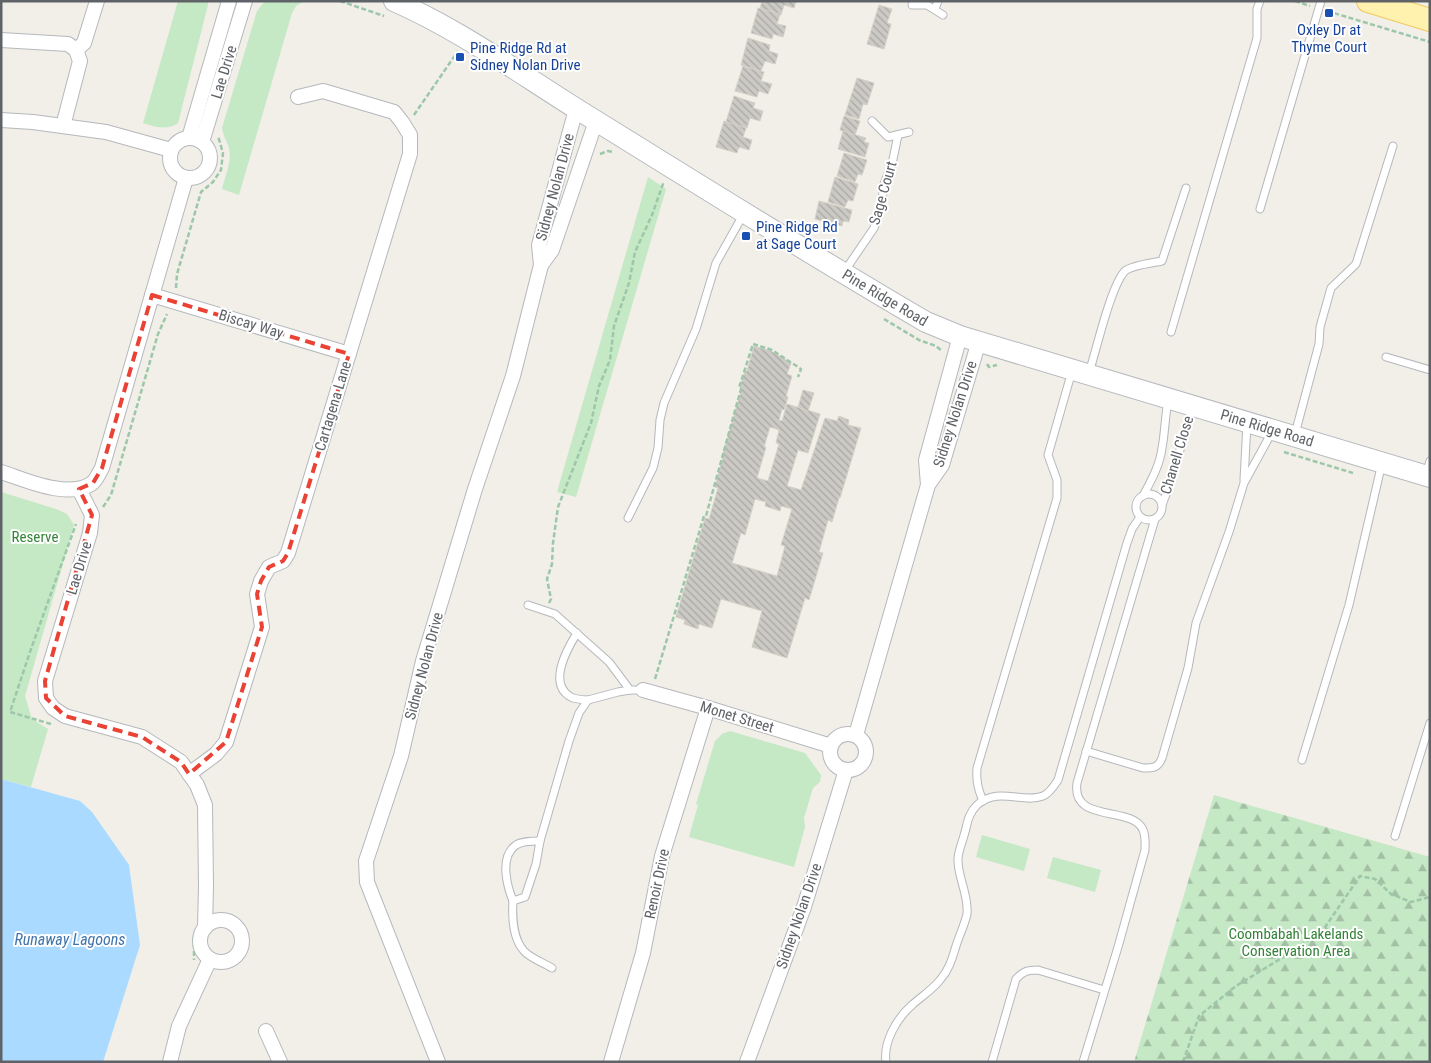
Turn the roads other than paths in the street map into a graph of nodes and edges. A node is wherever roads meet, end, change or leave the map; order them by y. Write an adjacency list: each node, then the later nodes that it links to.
1 (97, 1): 14 (street)
2 (229, 1): 23 (street, Lae Drive)
3 (245, 1): 23 (street, Lae Drive)
4 (938, 1): 10 (lane)
5 (1260, 1): 33 (lane)
6 (1368, 1): 12 (main road)
7 (912, 5): 10 (lane)
8 (1320, 5): 28 (lane)
9 (390, 9): 16 (street, Pine Ridge Road)
10 (935, 10): 11 (lane)
11 (943, 15)
12 (1430, 20)
13 (1, 40): 14 (street)
14 (76, 50): 20 (street)
15 (298, 97): 35 (street, Cartagena Lane)
16 (576, 109): 18 (street, Pine Ridge Road); 30 (street, Sidney Nolan Drive)
17 (1, 120): 20 (street)
18 (596, 121): 29 (street, Pine Ridge Road); 30 (street, Sidney Nolan Drive)
19 (872, 121): 22 (lane)
20 (63, 126): 25 (street)
21 (909, 132): 22 (lane)
22 (898, 135): 31 (lane, Sage Court)
23 (196, 140): 25 (street); 26 (street)
24 (1393, 146): 43 (lane)
25 (171, 150): 26 (street)
26 (186, 178): 32 (street)
27 (1186, 188): 38 (lane)
28 (1260, 209)
29 (745, 212): 31 (street, Pine Ridge Road); 53 (lane)
30 (541, 265): 80 (street, Sidney Nolan Drive)
31 (844, 272): 34 (street, Pine Ridge Road)
32 (152, 295): 35 (street, Biscay Way); 49 (street)
33 (1171, 332)
34 (969, 339): 38 (street, Pine Ridge Road); 48 (street, Sidney Nolan Drive); 48 (street, Sidney Nolan Drive)
35 (349, 354): 66 (street, Cartagena Lane)
36 (1386, 357): 37 (lane)
37 (1430, 370)
38 (1080, 372): 39 (street, Pine Ridge Road); 67 (lane)
39 (1169, 398): 40 (street, Pine Ridge Road); 50 (lane, Chanell Close)
40 (1192, 406): 41 (street, Pine Ridge Road); 51 (lane, Chanell Close)
41 (1247, 422): 42 (street, Pine Ridge Road); 47 (lane)
42 (1273, 430): 43 (street, Pine Ridge Road); 47 (lane)
43 (1294, 436): 44 (street, Pine Ridge Road)
44 (1382, 463): 45 (street, Pine Ridge Road); 64 (lane)
45 (1428, 471)
46 (1, 472): 49 (street)
47 (1244, 483): 63 (lane)
48 (928, 485): 61 (street, Sidney Nolan Drive)
49 (79, 489): 66 (street, Lae Drive)
50 (1143, 496): 51 (lane); 52 (lane)
51 (1162, 505): 54 (lane)
52 (1140, 517): 54 (lane); 67 (lane)
53 (628, 518)
54 (1155, 519): 63 (lane)
55 (528, 606): 56 (lane)
56 (577, 633): 57 (lane); 58 (lane)
57 (641, 691): 58 (lane); 59 (street, Monet Street)
58 (588, 700): 69 (lane)
59 (708, 708): 62 (street, Monet Street); 81 (street, Renoir Drive)
60 (1430, 723): 68 (lane)
61 (856, 735): 62 (street); 65 (street)
62 (831, 746): 65 (street)
63 (1086, 750): 76 (lane)
64 (1302, 760)
65 (846, 770): 82 (street, Sidney Nolan Drive)
66 (189, 774): 70 (street, Lae Drive)
67 (984, 801): 83 (lane)
68 (1395, 836)
69 (540, 841): 71 (lane); 71 (lane)
70 (206, 886): 72 (street, Lae Drive); 73 (street, Lae Drive)
71 (514, 901): 75 (lane)
72 (220, 920): 73 (street); 74 (street)
73 (199, 931): 74 (street)
74 (210, 959): 78 (street)
75 (552, 968)
76 (1104, 990): 84 (lane); 85 (lane)
77 (266, 1031): 79 (street)
78 (170, 1062)
79 (280, 1062)
80 (438, 1062)
81 (611, 1062)
82 (747, 1062)
83 (886, 1062)
84 (992, 1062)
85 (1083, 1062)

